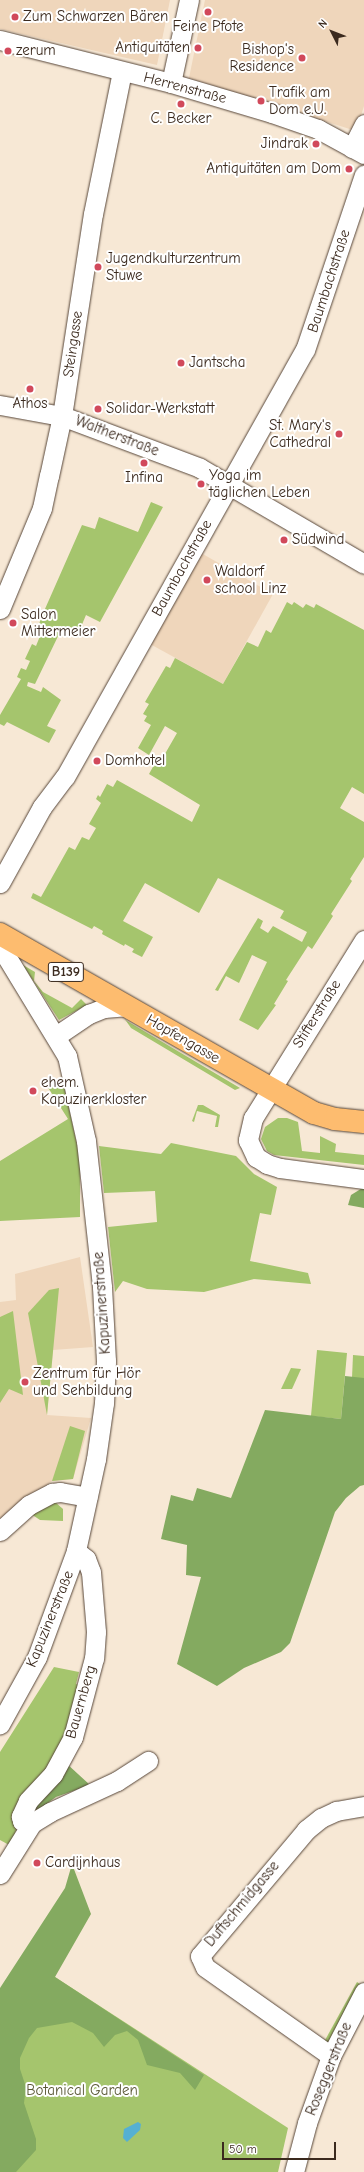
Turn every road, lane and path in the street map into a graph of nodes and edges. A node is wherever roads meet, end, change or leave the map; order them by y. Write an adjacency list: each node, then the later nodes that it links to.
1 (189, 0): 4 (street)
2 (0, 40): 3 (street, Herrenstraße)
3 (122, 72): 4 (street, Herrenstraße); 9 (street, Steingasse)
4 (171, 83): 6 (street, Herrenstraße)
5 (364, 124): 6 (street)
6 (358, 151)
7 (364, 175): 10 (street, Baumbachstraße)
8 (0, 404): 9 (street, Waltherstraße)
9 (62, 416): 10 (street, Waltherstraße); 12 (street, Steingasse)
10 (229, 484): 11 (street, Waltherstraße); 13 (street, Baumbachstraße)
11 (364, 564)
12 (0, 609)
13 (0, 883)
14 (2, 939): 16 (main road, Hopfengasse / B139); 17 (street, Kapuzinerstraße)
15 (364, 940): 18 (street, Stifterstraße)
16 (125, 1006): 17 (street); 18 (main road, Hopfengasse / B139)
17 (56, 1036): 21 (street, Kapuzinerstraße)
18 (270, 1089): 19 (main road, Hopfengasse / B139); 20 (street)
19 (364, 1122)
20 (364, 1179)
21 (88, 1497): 22 (street); 23 (street, Kapuzinerstraße)
22 (0, 1530)
23 (76, 1551): 24 (street, Kapuzinerstraße); 27 (street, Bauernberg)
24 (0, 1724)
25 (148, 1761): 27 (street)
26 (364, 1806): 30 (street, Duftschmidgasse)
27 (32, 1824): 28 (street)
28 (0, 1874)
29 (364, 1992): 30 (street, Roseggerstraße)
30 (331, 2056): 31 (street, Roseggerstraße)
31 (294, 2172)

